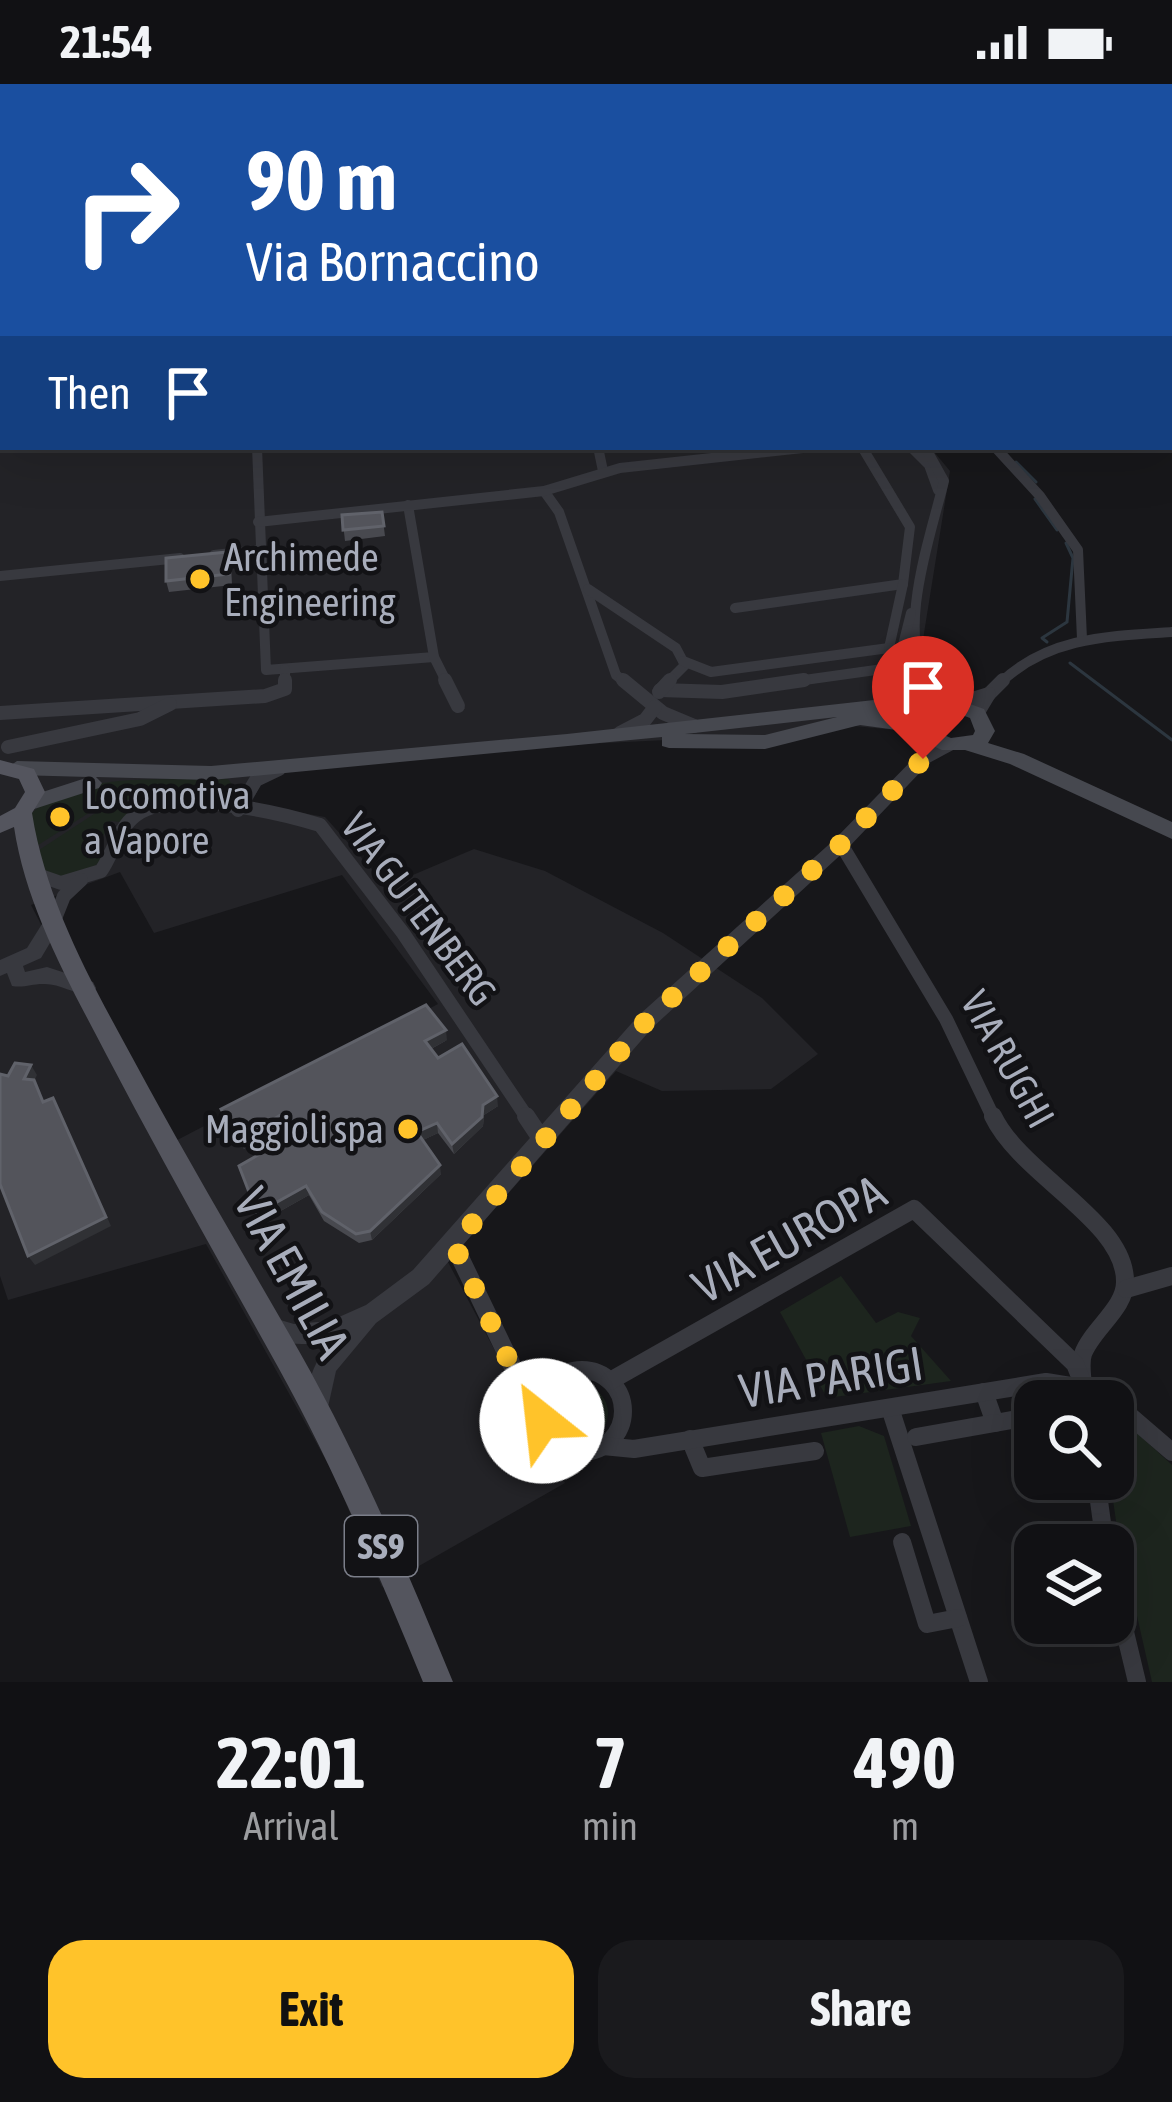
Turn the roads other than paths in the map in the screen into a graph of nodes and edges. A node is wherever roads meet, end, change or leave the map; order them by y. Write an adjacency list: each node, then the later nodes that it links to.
1 (1075, 84): 2 (street)
2 (1115, 84)
3 (257, 450): 14 (street)
4 (599, 450): 10 (street)
5 (752, 450): 10 (street)
6 (864, 450): 18 (street)
7 (914, 450): 12 (street)
8 (927, 450): 12 (street)
9 (998, 450): 22 (street)
10 (603, 471): 11 (street)
11 (544, 490): 13 (street); 19 (street)
12 (938, 490): 16 (street)
13 (408, 505): 14 (street); 24 (street)
14 (258, 522): 15 (street)
15 (259, 550): 17 (street); 27 (street)
16 (922, 573): 32 (street); 35 (street)
17 (0, 576)
18 (903, 584): 20 (street); 23 (street)
19 (588, 589): 25 (street); 29 (street)
20 (735, 608)
21 (1172, 632): 22 (street)
22 (1082, 639): 30 (street)
23 (890, 648): 26 (street); 28 (street)
24 (434, 657): 27 (street); 34 (street)
25 (683, 661): 26 (street); 31 (street)
26 (789, 662): 28 (street)
27 (285, 669): 33 (street)
28 (797, 681): 31 (street)
29 (628, 683): 31 (street); 31 (street)
30 (988, 694): 32 (street); 37 (street)
31 (658, 695): 38 (street); 39 (street)
32 (949, 701): 35 (main road); 37 (main road)
33 (174, 702): 36 (street); 45 (street)
34 (458, 706)
35 (901, 708): 38 (main road); 40 (main road); 41 (main road)
36 (0, 713)
37 (981, 720): 43 (main road); 51 (main road)
38 (696, 726): 39 (main road)
39 (620, 733): 41 (main road)
40 (921, 736): 42 (main road); 44 (street)
41 (567, 741): 46 (main road)
42 (949, 745): 43 (main road); 44 (street)
43 (972, 745): 53 (main road)
44 (923, 759): 54 (street)
45 (8, 761): 48 (main road); 50 (main road, VIA EMILIA / SS9)
46 (285, 767): 47 (main road); 49 (street)
47 (211, 773): 48 (main road); 49 (street)
48 (149, 774): 50 (main road)
49 (241, 802): 57 (street, VIA GUTENBERG); 61 (street, VIA GUTENBERG)
50 (26, 808): 52 (main road); 55 (main road, VIA EMILIA / SS9)
51 (1172, 819)
52 (0, 830): 55 (main road)
53 (1172, 831)
54 (841, 844): 61 (street); 64 (street, VIA RUGHI)
55 (23, 849): 56 (main road, VIA EMILIA / SS9)
56 (34, 872): 57 (street); 58 (main road, VIA EMILIA / SS9)
57 (80, 880): 58 (street, VIA GUTENBERG)
58 (54, 920): 59 (street); 60 (main road, VIA EMILIA / SS9)
59 (10, 970): 60 (street)
60 (86, 988): 66 (main road, VIA EMILIA / SS9)
61 (542, 1140): 62 (street)
62 (454, 1245): 65 (street); 72 (street)
63 (1172, 1276): 64 (street)
64 (1126, 1289): 68 (street)
65 (374, 1313): 66 (street); 74 (street)
66 (270, 1328): 74 (main road, VIA EMILIA / SS9)
67 (1080, 1380): 69 (street, VIA EUROPA)
68 (1085, 1380)
69 (610, 1382): 72 (street); 80 (street)
70 (1014, 1387): 71 (street, VIA PARIGI)
71 (984, 1392): 73 (street, VIA PARIGI); 77 (street, VIA PARIGI)
72 (541, 1407): 80 (street)
73 (890, 1408): 79 (street, VIA PARIGI); 84 (street)
74 (318, 1413): 86 (main road, VIA EMILIA / SS9)
75 (1134, 1415): 82 (street)
76 (1014, 1420): 77 (street, VIA PARIGI)
77 (994, 1423): 78 (street, VIA PARIGI)
78 (916, 1437)
79 (690, 1439): 80 (street, VIA PARIGI); 81 (street, VIA PARIGI)
80 (604, 1446)
81 (815, 1450)
82 (1172, 1452)
83 (902, 1542): 84 (street)
84 (958, 1618): 87 (street)
85 (1128, 1644): 88 (street)
86 (438, 1682)
87 (979, 1682)
88 (1137, 1682)

